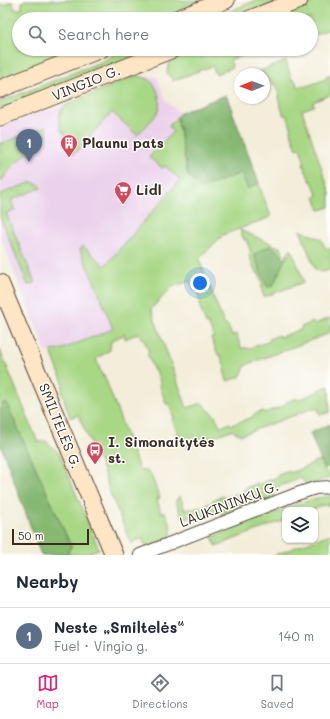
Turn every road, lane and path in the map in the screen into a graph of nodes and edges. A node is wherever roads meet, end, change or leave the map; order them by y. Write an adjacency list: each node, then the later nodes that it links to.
1 (226, 0): 3 (main road)
2 (299, 0): 4 (main road)
3 (203, 12)
4 (268, 12)
5 (83, 56): 7 (main road, VINGIO G.)
6 (155, 56): 8 (main road, VINGIO G.)
7 (0, 89)
8 (0, 117)
9 (0, 276): 10 (main road, SMILTELĖS G.)
10 (4, 290): 12 (main road, SMILTELĖS G.)
11 (330, 487): 13 (street, LAUKININKŲ G.)
12 (114, 555)
13 (140, 555)

